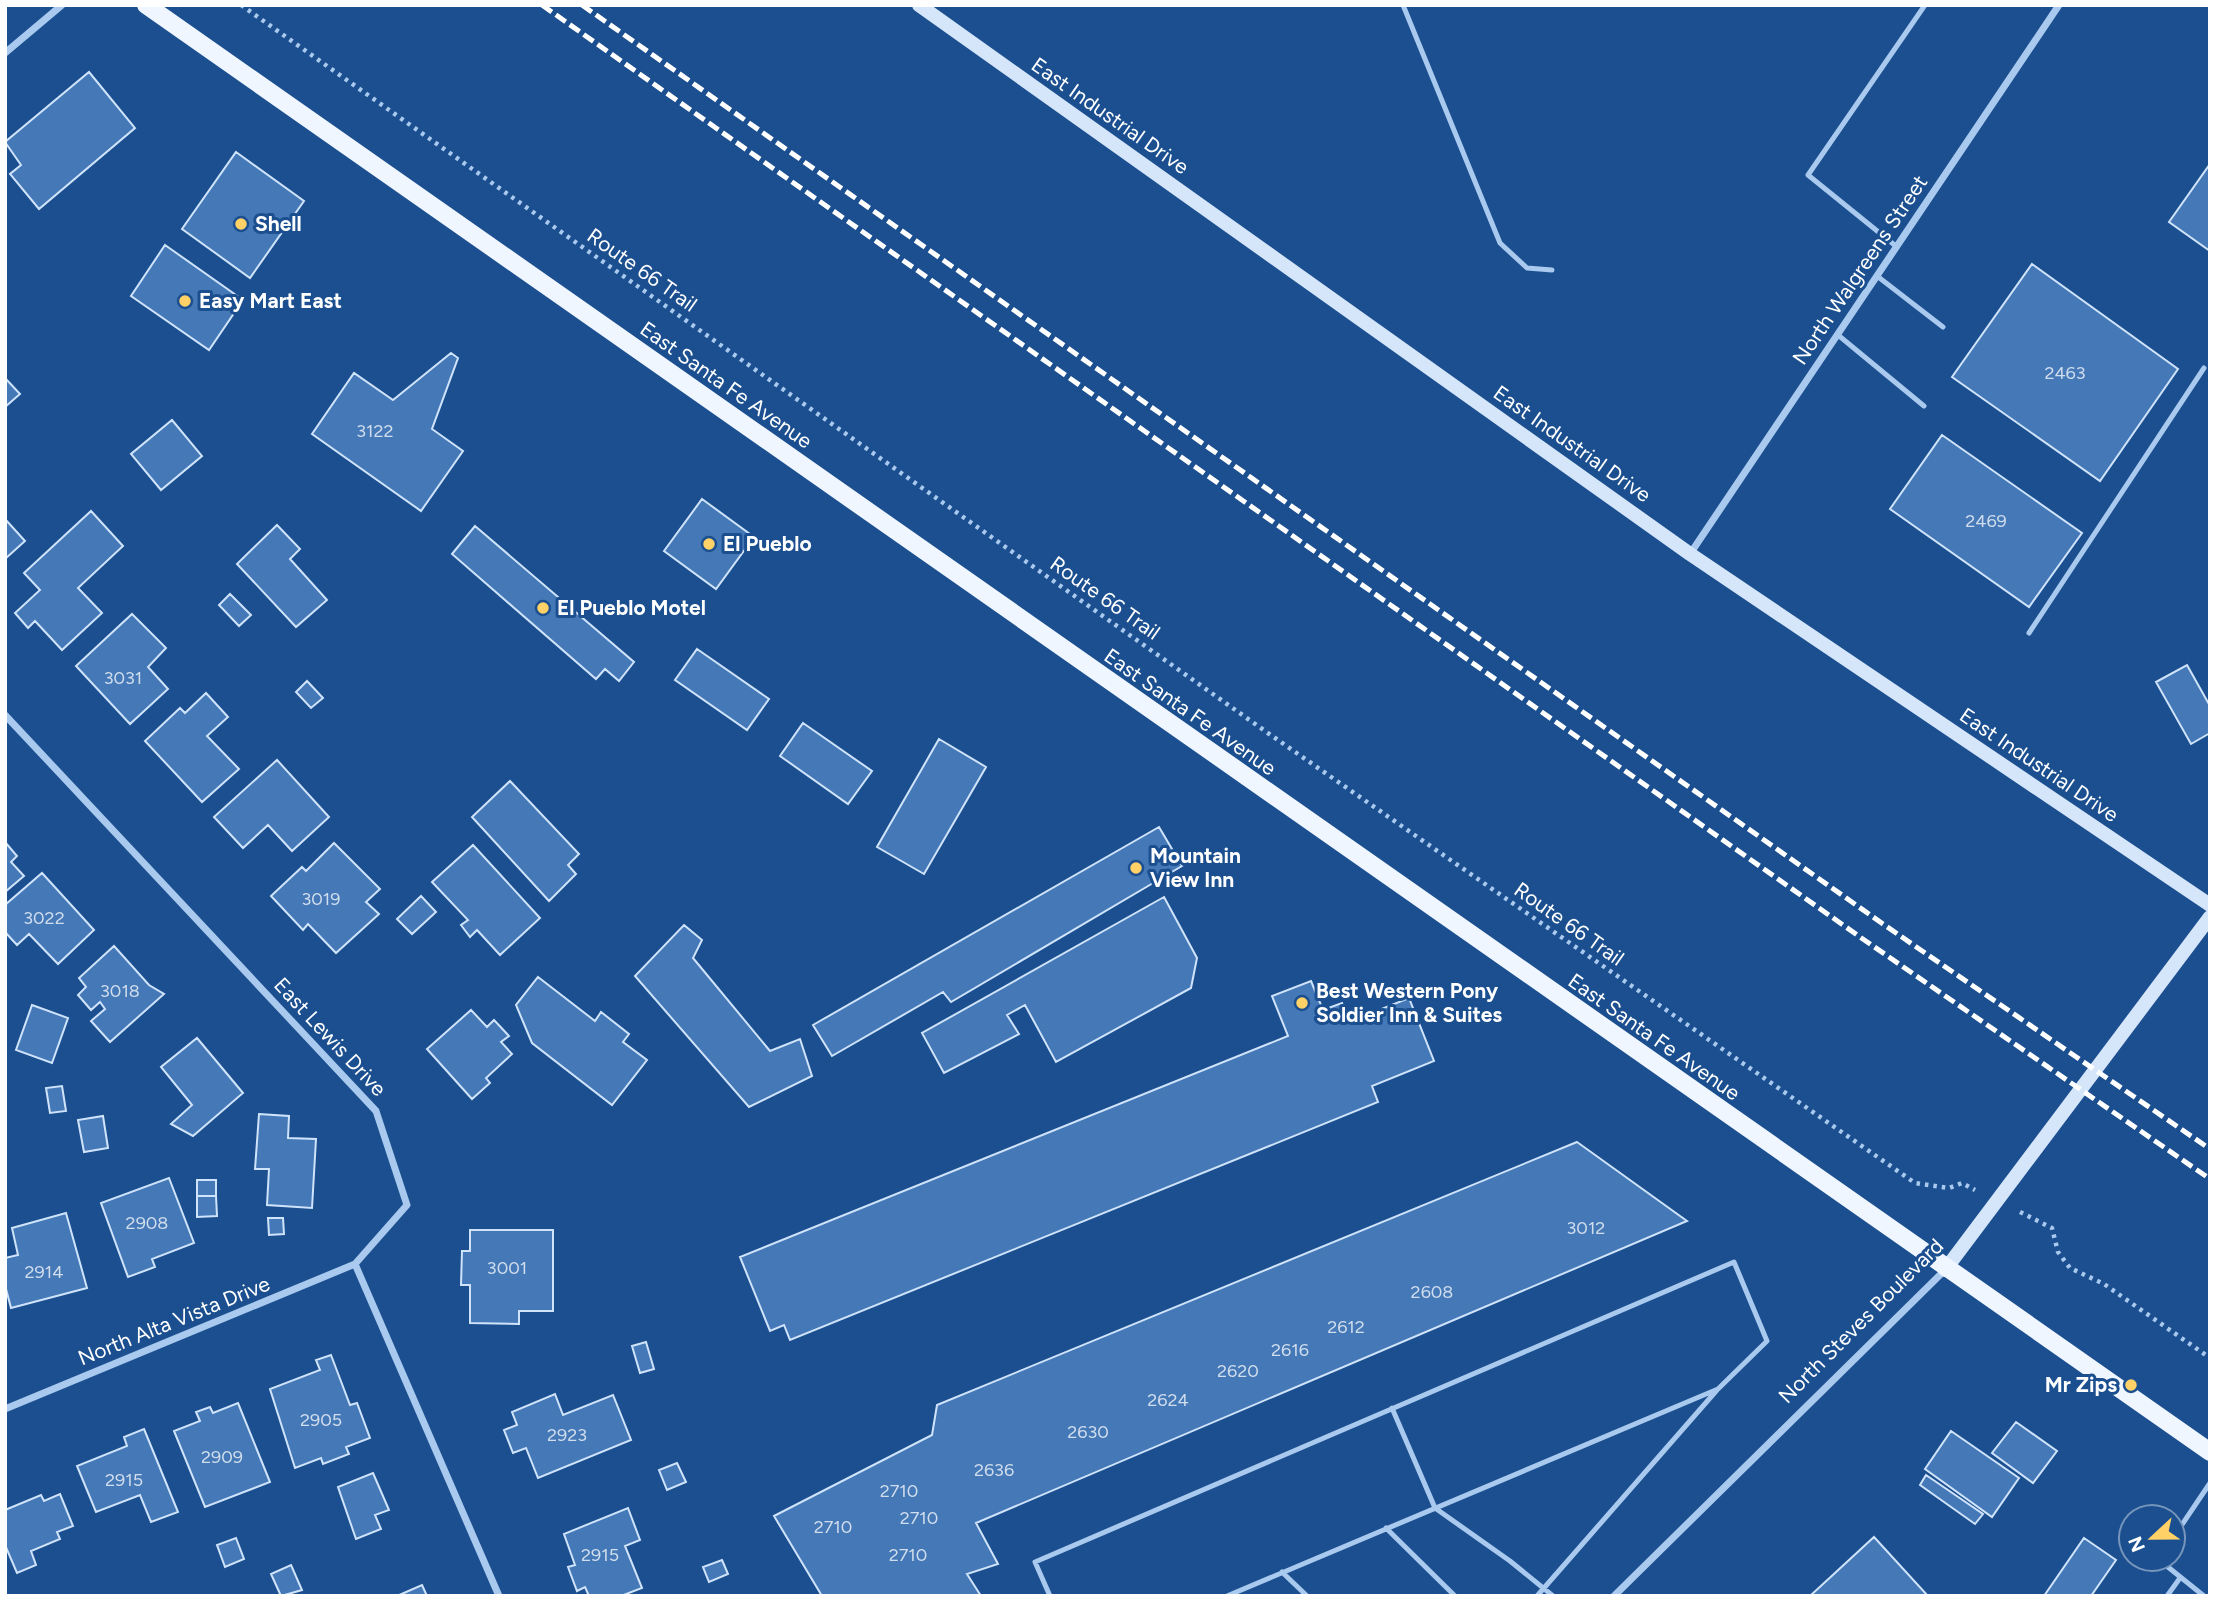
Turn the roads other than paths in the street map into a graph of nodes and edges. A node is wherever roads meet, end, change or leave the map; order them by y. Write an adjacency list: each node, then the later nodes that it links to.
1 (62, 5): 7 (street)
2 (146, 5): 21 (main road, East Santa Fe Avenue)
3 (919, 5): 15 (street, East Industrial Drive)
4 (1404, 5): 9 (lane)
5 (1925, 5): 8 (lane)
6 (2059, 5): 8 (street, North Walgreens Street)
7 (5, 53)
8 (1896, 247): 10 (street, North Walgreens Street)
9 (1552, 270)
10 (1877, 276): 11 (lane); 12 (street, North Walgreens Street)
11 (1943, 327)
12 (1838, 335): 14 (lane); 15 (street, North Walgreens Street)
13 (2204, 368): 16 (lane)
14 (1924, 406)
15 (1690, 554): 18 (street, East Industrial Drive)
16 (2029, 633)
17 (5, 715): 20 (street, East Lewis Drive)
18 (2210, 905)
19 (2210, 917): 21 (street, North Steves Boulevard)
20 (355, 1264): 24 (street, North Alta Vista Drive); 34 (street)
21 (1945, 1270): 25 (main road, East Santa Fe Avenue); 41 (street, North Steves Boulevard)
22 (1718, 1389): 23 (lane); 27 (lane); 33 (lane)
23 (1392, 1408): 27 (lane); 35 (lane)
24 (5, 1409)
25 (2210, 1452)
26 (2210, 1483): 28 (lane)
27 (1435, 1508): 29 (lane); 33 (lane)
28 (2187, 1517)
29 (1386, 1528): 30 (lane); 38 (lane)
30 (1282, 1572): 36 (lane); 37 (lane)
31 (2174, 1573): 32 (lane)
32 (2180, 1578): 42 (lane); 43 (lane)
33 (1543, 1588): 39 (lane); 40 (lane)
34 (499, 1596)
35 (1050, 1596)
36 (1227, 1596)
37 (1307, 1596)
38 (1455, 1596)
39 (1537, 1596)
40 (1553, 1596)
41 (1614, 1596)
42 (2167, 1596)
43 (2204, 1596)

